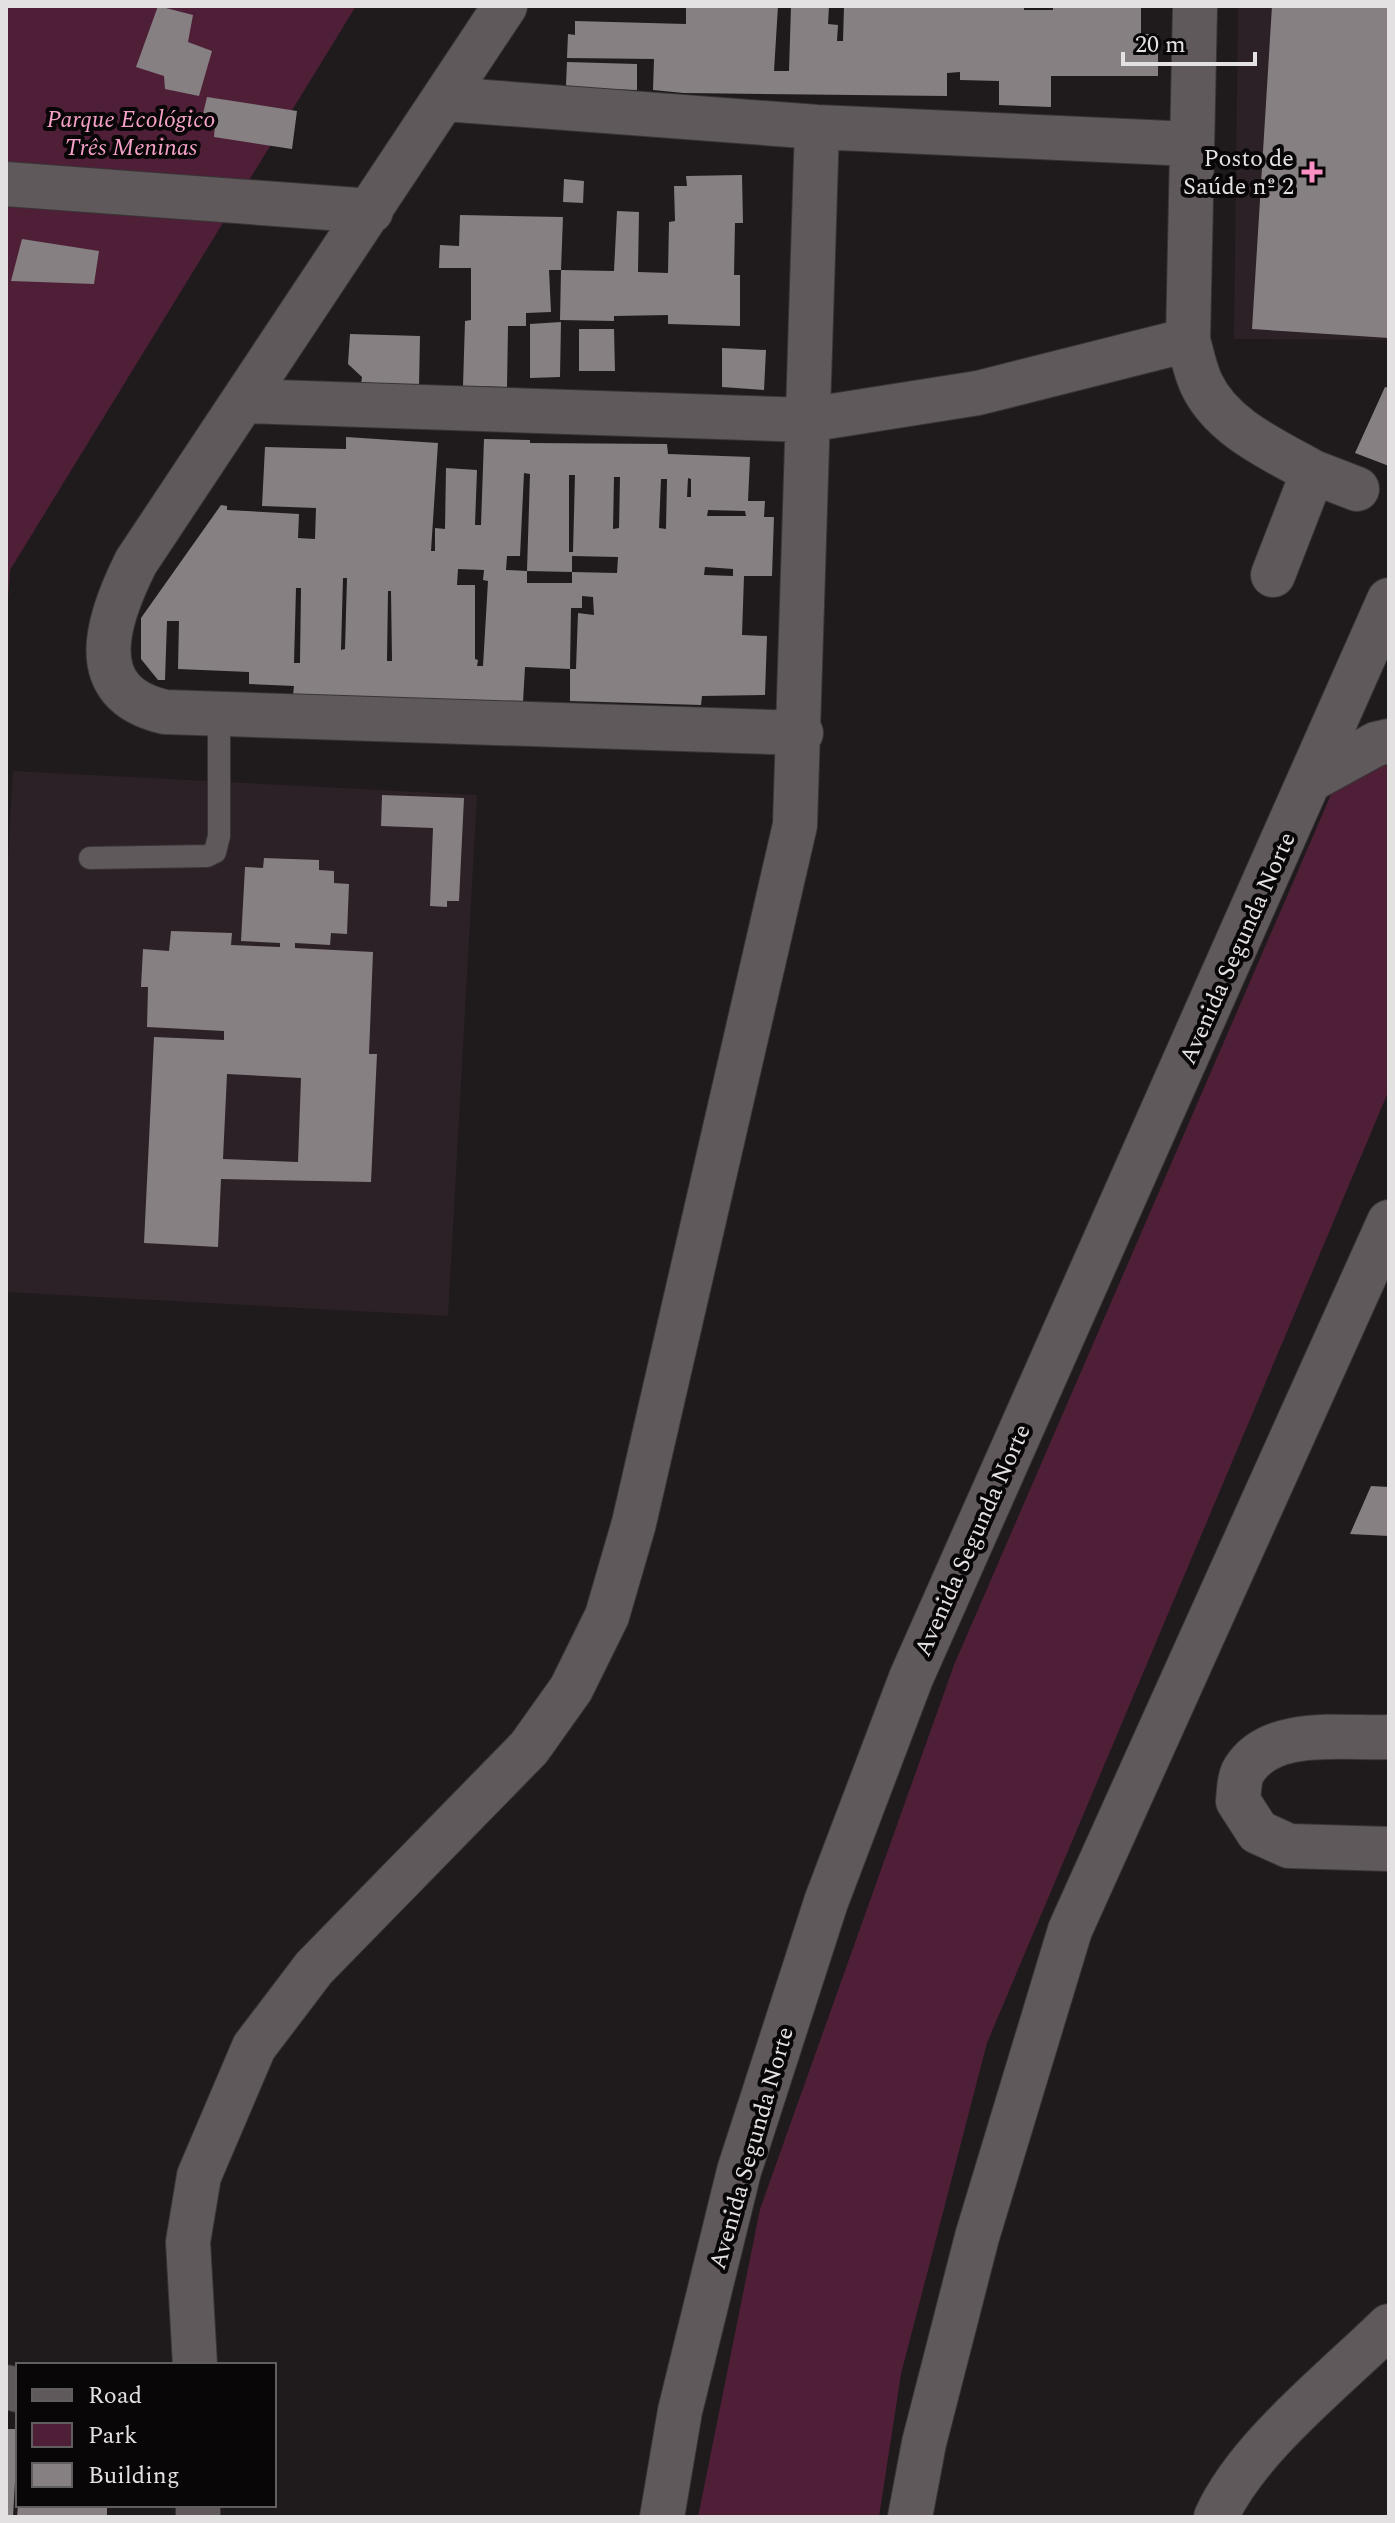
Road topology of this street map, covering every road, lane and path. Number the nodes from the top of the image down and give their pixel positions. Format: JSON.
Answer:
{"nodes":[{"id":1,"x":505,"y":6,"type":"edge"},
{"id":2,"x":1195,"y":6,"type":"edge"},
{"id":3,"x":445,"y":99,"type":"junction"},
{"id":4,"x":817,"y":127,"type":"junction"},
{"id":5,"x":1191,"y":144,"type":"junction"},
{"id":6,"x":6,"y":184,"type":"edge"},
{"id":7,"x":371,"y":211,"type":"junction"},
{"id":8,"x":1188,"y":340,"type":"junction"},
{"id":9,"x":244,"y":401,"type":"junction"},
{"id":10,"x":807,"y":420,"type":"junction"},
{"id":11,"x":1313,"y":472,"type":"junction"},
{"id":12,"x":1357,"y":489,"type":"dead end"},
{"id":13,"x":1273,"y":575,"type":"dead end"},
{"id":14,"x":1389,"y":600,"type":"edge"},
{"id":15,"x":219,"y":716,"type":"junction"},
{"id":16,"x":801,"y":733,"type":"junction"},
{"id":17,"x":1389,"y":741,"type":"edge"},
{"id":18,"x":1312,"y":779,"type":"junction"},
{"id":19,"x":90,"y":858,"type":"dead end"},
{"id":20,"x":1389,"y":1222,"type":"edge"},
{"id":21,"x":1389,"y":1737,"type":"edge"},
{"id":22,"x":1389,"y":1849,"type":"edge"},
{"id":23,"x":1389,"y":2326,"type":"edge"},
{"id":24,"x":195,"y":2363,"type":"edge"},
{"id":25,"x":662,"y":2517,"type":"edge"},
{"id":26,"x":910,"y":2517,"type":"edge"},
{"id":27,"x":1216,"y":2517,"type":"edge"}],
"edges":[{"from":1,"to":3,"type":"street"},
{"from":2,"to":5,"type":"street"},
{"from":3,"to":4,"type":"street"},
{"from":3,"to":7,"type":"street"},
{"from":4,"to":5,"type":"street"},
{"from":4,"to":10,"type":"street"},
{"from":5,"to":8,"type":"street"},
{"from":6,"to":7,"type":"street"},
{"from":7,"to":9,"type":"street"},
{"from":8,"to":10,"type":"street"},
{"from":8,"to":11,"type":"street"},
{"from":9,"to":10,"type":"street"},
{"from":9,"to":15,"type":"street"},
{"from":10,"to":16,"type":"street"},
{"from":11,"to":12,"type":"street"},
{"from":11,"to":13,"type":"street"},
{"from":14,"to":18,"type":"street","name":"Avenida Segunda Norte"},
{"from":15,"to":16,"type":"street"},
{"from":15,"to":19,"type":"lane"},
{"from":16,"to":24,"type":"street"},
{"from":17,"to":18,"type":"street"},
{"from":18,"to":25,"type":"street","name":"Avenida Segunda Norte"},
{"from":20,"to":26,"type":"street"},
{"from":21,"to":22,"type":"street"},
{"from":23,"to":27,"type":"street"}]}
